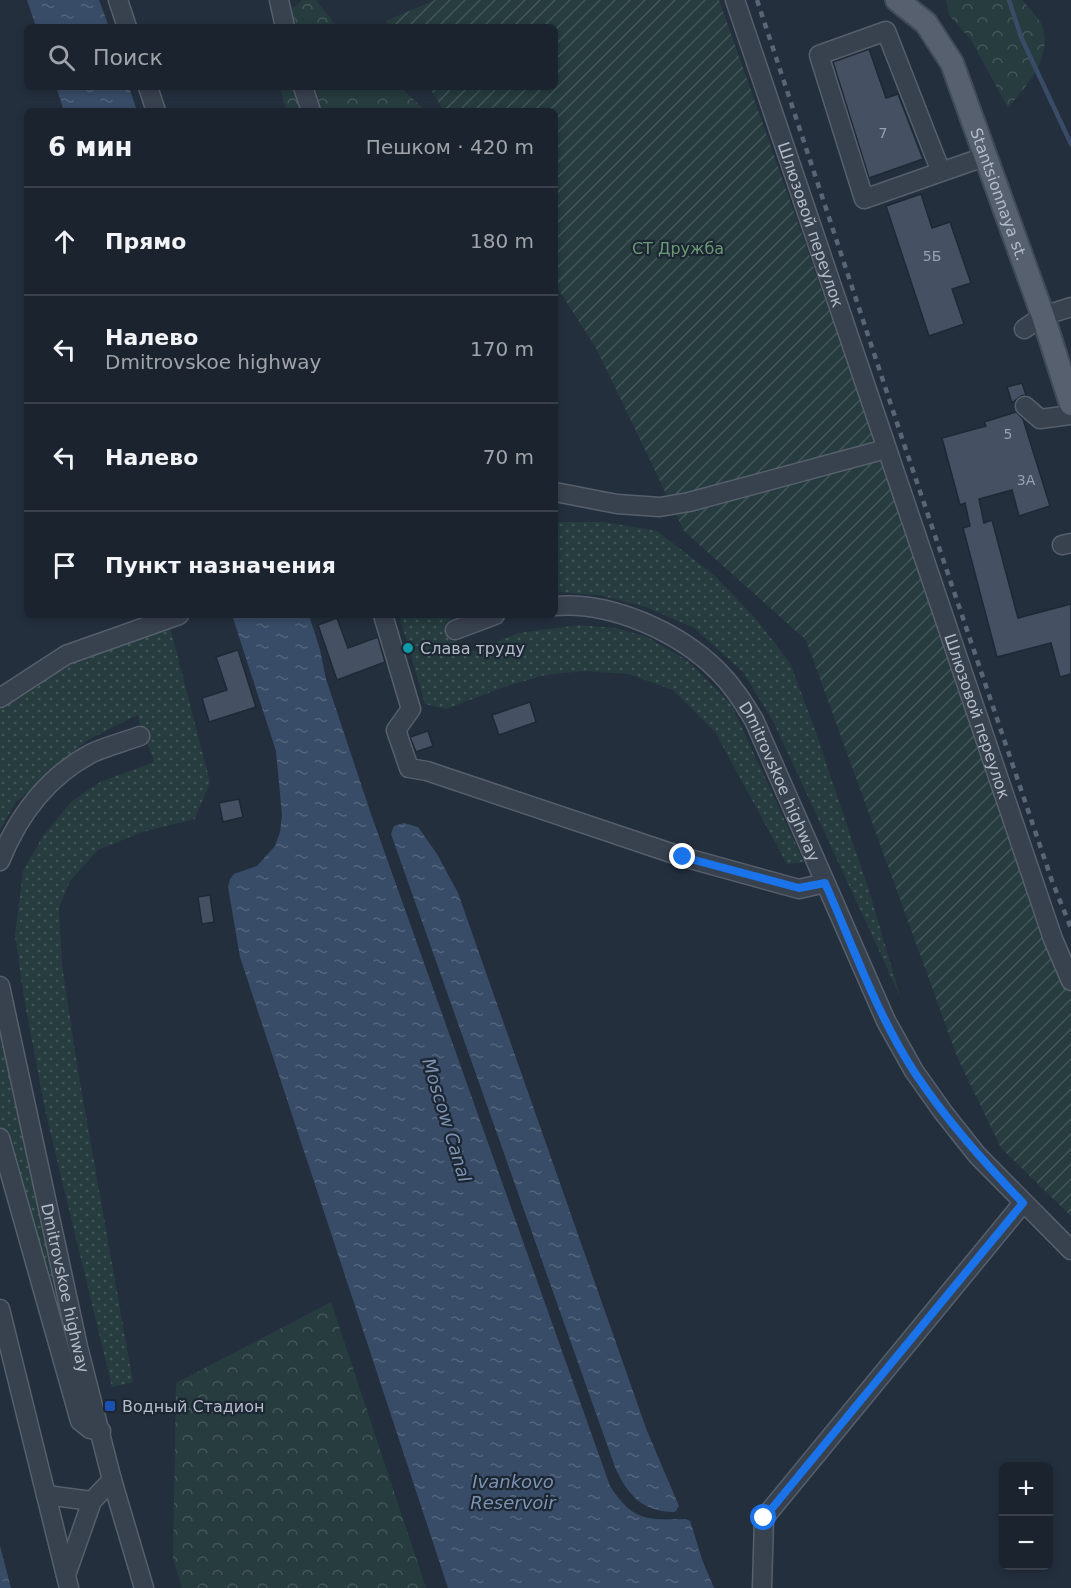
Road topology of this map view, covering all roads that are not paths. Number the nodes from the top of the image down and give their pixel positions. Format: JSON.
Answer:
{"nodes":[{"id":1,"x":118,"y":0,"type":"edge"},
{"id":2,"x":279,"y":0,"type":"edge"},
{"id":3,"x":735,"y":0,"type":"edge"},
{"id":4,"x":897,"y":0,"type":"edge"},
{"id":5,"x":126,"y":24,"type":"edge"},
{"id":6,"x":284,"y":24,"type":"edge"},
{"id":7,"x":149,"y":90,"type":"edge"},
{"id":8,"x":304,"y":90,"type":"edge"},
{"id":9,"x":155,"y":108,"type":"edge"},
{"id":10,"x":310,"y":108,"type":"edge"},
{"id":11,"x":987,"y":156,"type":"junction"},
{"id":12,"x":941,"y":172,"type":"junction"},
{"id":13,"x":1071,"y":307,"type":"edge"},
{"id":14,"x":1043,"y":316,"type":"junction"},
{"id":15,"x":1024,"y":329,"type":"dead end"},
{"id":16,"x":1071,"y":405,"type":"edge"},
{"id":17,"x":1025,"y":406,"type":"dead end"},
{"id":18,"x":1071,"y":415,"type":"edge"},
{"id":19,"x":886,"y":448,"type":"junction"},
{"id":20,"x":558,"y":493,"type":"edge"},
{"id":21,"x":558,"y":606,"type":"edge"},
{"id":22,"x":171,"y":618,"type":"edge"},
{"id":23,"x":384,"y":618,"type":"edge"},
{"id":24,"x":487,"y":618,"type":"edge"},
{"id":25,"x":455,"y":630,"type":"dead end"},
{"id":26,"x":0,"y":698,"type":"edge"},
{"id":27,"x":140,"y":736,"type":"dead end"},
{"id":28,"x":0,"y":861,"type":"edge"},
{"id":29,"x":825,"y":883,"type":"junction"},
{"id":30,"x":1071,"y":981,"type":"edge"},
{"id":31,"x":0,"y":986,"type":"edge"},
{"id":32,"x":0,"y":1138,"type":"edge"},
{"id":33,"x":1023,"y":1203,"type":"junction"},
{"id":34,"x":1071,"y":1250,"type":"edge"},
{"id":35,"x":0,"y":1309,"type":"edge"},
{"id":36,"x":101,"y":1431,"type":"junction"},
{"id":37,"x":112,"y":1480,"type":"junction"},
{"id":38,"x":46,"y":1495,"type":"junction"},
{"id":39,"x":92,"y":1502,"type":"junction"},
{"id":40,"x":68,"y":1581,"type":"edge"},
{"id":41,"x":144,"y":1588,"type":"edge"},
{"id":42,"x":762,"y":1588,"type":"edge"}],
"edges":[{"from":1,"to":5,"type":"street"},
{"from":2,"to":6,"type":"street"},
{"from":3,"to":19,"type":"street","name":"Шлюзовой переулок"},
{"from":4,"to":11,"type":"main road","name":"Stantsionnaya st."},
{"from":7,"to":9,"type":"street"},
{"from":8,"to":10,"type":"street"},
{"from":11,"to":12,"type":"street"},
{"from":11,"to":14,"type":"main road","name":"Stantsionnaya st."},
{"from":12,"to":12,"type":"street"},
{"from":13,"to":14,"type":"street"},
{"from":14,"to":15,"type":"street"},
{"from":14,"to":16,"type":"main road","name":"Stantsionnaya st."},
{"from":17,"to":18,"type":"street"},
{"from":19,"to":20,"type":"street"},
{"from":19,"to":30,"type":"street","name":"Шлюзовой переулок"},
{"from":21,"to":29,"type":"street","name":"Dmitrovskoe highway"},
{"from":22,"to":26,"type":"street"},
{"from":23,"to":29,"type":"street"},
{"from":24,"to":25,"type":"street"},
{"from":27,"to":28,"type":"street"},
{"from":29,"to":33,"type":"street","name":"Dmitrovskoe highway"},
{"from":31,"to":36,"type":"street","name":"Dmitrovskoe highway"},
{"from":32,"to":36,"type":"street"},
{"from":33,"to":34,"type":"street","name":"Dmitrovskoe highway"},
{"from":33,"to":42,"type":"street"},
{"from":35,"to":38,"type":"street"},
{"from":36,"to":37,"type":"street","name":"Dmitrovskoe highway"},
{"from":37,"to":39,"type":"street"},
{"from":37,"to":41,"type":"street","name":"Dmitrovskoe highway"},
{"from":38,"to":39,"type":"street"},
{"from":38,"to":40,"type":"street"},
{"from":39,"to":40,"type":"street"}]}
